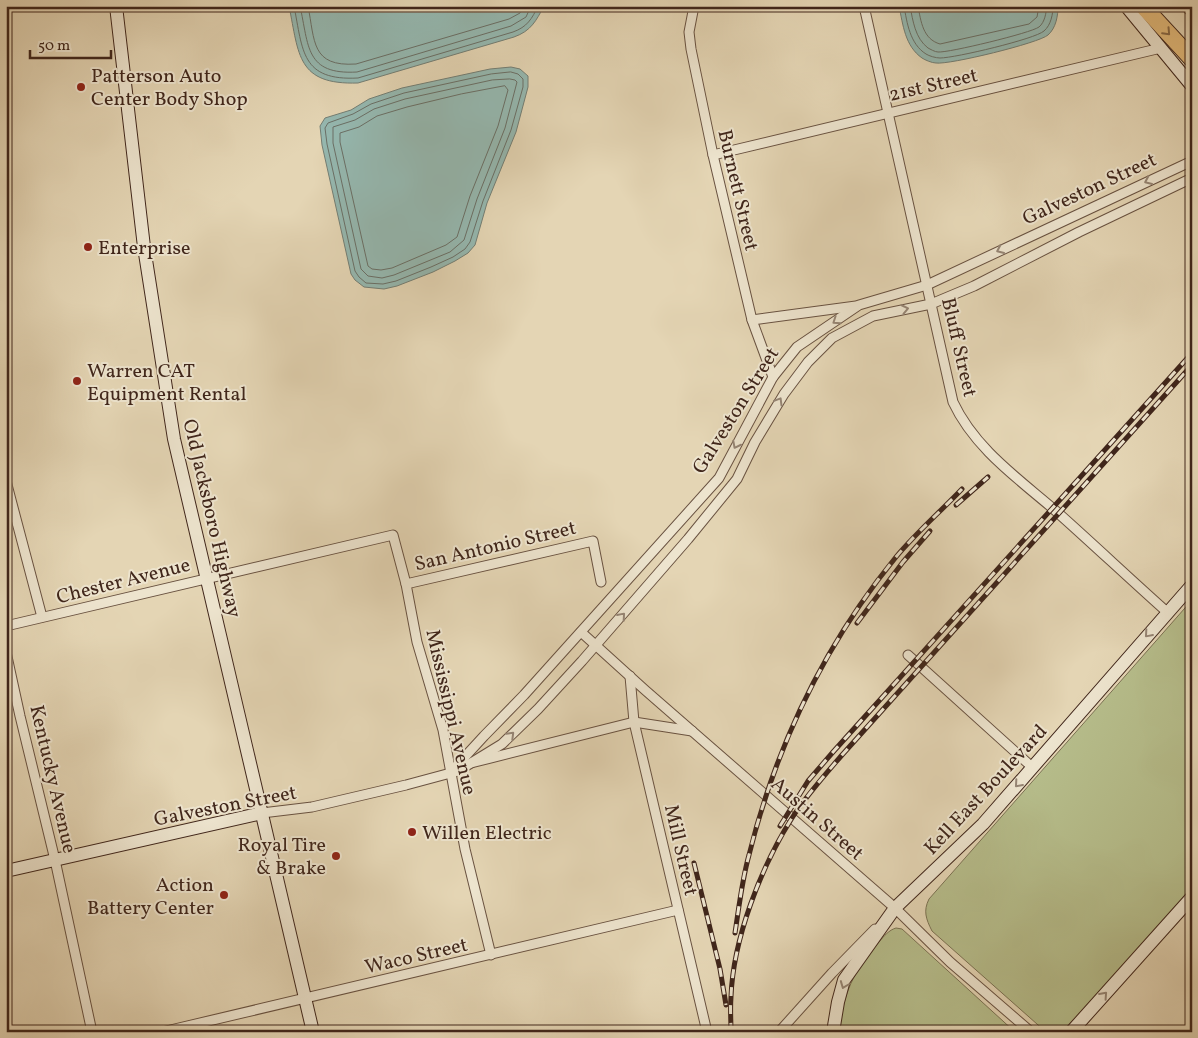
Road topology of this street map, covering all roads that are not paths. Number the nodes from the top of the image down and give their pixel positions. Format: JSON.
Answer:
{"nodes":[{"id":1,"x":116,"y":6,"type":"edge"},
{"id":2,"x":694,"y":6,"type":"edge"},
{"id":3,"x":864,"y":6,"type":"edge"},
{"id":4,"x":1126,"y":6,"type":"edge"},
{"id":5,"x":1143,"y":6,"type":"edge"},
{"id":6,"x":1161,"y":48,"type":"junction"},
{"id":7,"x":1192,"y":59,"type":"edge"},
{"id":8,"x":1192,"y":86,"type":"edge"},
{"id":9,"x":887,"y":112,"type":"junction"},
{"id":10,"x":713,"y":155,"type":"junction"},
{"id":11,"x":1192,"y":161,"type":"edge"},
{"id":12,"x":1192,"y":178,"type":"edge"},
{"id":13,"x":927,"y":285,"type":"junction"},
{"id":14,"x":931,"y":304,"type":"junction"},
{"id":15,"x":859,"y":305,"type":"junction"},
{"id":16,"x":752,"y":320,"type":"junction"},
{"id":17,"x":773,"y":377,"type":"junction"},
{"id":18,"x":6,"y":481,"type":"edge"},
{"id":19,"x":393,"y":535,"type":"joint"},
{"id":20,"x":207,"y":578,"type":"junction"},
{"id":21,"x":601,"y":582,"type":"dead end"},
{"id":22,"x":406,"y":584,"type":"junction"},
{"id":23,"x":1192,"y":585,"type":"edge"},
{"id":24,"x":1167,"y":612,"type":"junction"},
{"id":25,"x":42,"y":617,"type":"junction"},
{"id":26,"x":6,"y":626,"type":"edge"},
{"id":27,"x":581,"y":632,"type":"junction"},
{"id":28,"x":596,"y":645,"type":"junction"},
{"id":29,"x":6,"y":652,"type":"edge"},
{"id":30,"x":908,"y":655,"type":"dead end"},
{"id":31,"x":630,"y":676,"type":"junction"},
{"id":32,"x":634,"y":722,"type":"junction"},
{"id":33,"x":692,"y":731,"type":"junction"},
{"id":34,"x":472,"y":763,"type":"junction"},
{"id":35,"x":1032,"y":767,"type":"junction"},
{"id":36,"x":450,"y":773,"type":"junction"},
{"id":37,"x":262,"y":813,"type":"junction"},
{"id":38,"x":55,"y":860,"type":"junction"},
{"id":39,"x":6,"y":871,"type":"edge"},
{"id":40,"x":1190,"y":903,"type":"edge"},
{"id":41,"x":895,"y":908,"type":"junction"},
{"id":42,"x":678,"y":910,"type":"junction"},
{"id":43,"x":491,"y":956,"type":"junction"},
{"id":44,"x":306,"y":998,"type":"junction"},
{"id":45,"x":92,"y":1032,"type":"edge"},
{"id":46,"x":162,"y":1032,"type":"edge"},
{"id":47,"x":313,"y":1032,"type":"edge"},
{"id":48,"x":706,"y":1032,"type":"edge"},
{"id":49,"x":779,"y":1032,"type":"edge"},
{"id":50,"x":833,"y":1032,"type":"edge"},
{"id":51,"x":1032,"y":1032,"type":"edge"},
{"id":52,"x":1071,"y":1032,"type":"edge"}],
"edges":[{"from":1,"to":20,"type":"main road","name":"Old Jacksboro Highway"},
{"from":2,"to":10,"type":"street","name":"Burnett Street"},
{"from":3,"to":9,"type":"street","name":"Bluff Street"},
{"from":4,"to":6,"type":"main road"},
{"from":5,"to":7,"type":"highway","one_way":true},
{"from":6,"to":8,"type":"main road"},
{"from":6,"to":9,"type":"street","name":"21st Street"},
{"from":9,"to":10,"type":"street","name":"21st Street"},
{"from":9,"to":13,"type":"street","name":"Bluff Street"},
{"from":10,"to":16,"type":"street","name":"Burnett Street"},
{"from":11,"to":13,"type":"street","name":"Galveston Street","one_way":true},
{"from":12,"to":14,"type":"street","name":"Galveston Street"},
{"from":13,"to":14,"type":"street","name":"Bluff Street"},
{"from":13,"to":15,"type":"street","name":"Galveston Street"},
{"from":14,"to":24,"type":"street","name":"Bluff Street"},
{"from":28,"to":14,"type":"street","name":"Galveston Street","one_way":true},
{"from":15,"to":16,"type":"street"},
{"from":15,"to":17,"type":"street","name":"Galveston Street","one_way":true},
{"from":16,"to":17,"type":"street","name":"Burnett Street"},
{"from":17,"to":27,"type":"street","name":"Galveston Street","one_way":true},
{"from":18,"to":25,"type":"street"},
{"from":19,"to":20,"type":"street","name":"Chester Avenue"},
{"from":19,"to":22,"type":"street","name":"Mississippi Avenue"},
{"from":20,"to":25,"type":"street","name":"Chester Avenue"},
{"from":20,"to":37,"type":"main road","name":"Old Jacksboro Highway"},
{"from":21,"to":22,"type":"street","name":"San Antonio Street"},
{"from":22,"to":36,"type":"street","name":"Mississippi Avenue"},
{"from":23,"to":24,"type":"main road","name":"Kell East Boulevard"},
{"from":24,"to":35,"type":"main road","name":"Kell East Boulevard","one_way":true},
{"from":25,"to":26,"type":"street","name":"Chester Avenue"},
{"from":27,"to":28,"type":"street","name":"Austin Street"},
{"from":27,"to":36,"type":"street","name":"Galveston Street"},
{"from":28,"to":31,"type":"street","name":"Austin Street"},
{"from":34,"to":28,"type":"street","name":"Galveston Street","one_way":true},
{"from":29,"to":38,"type":"street","name":"Kentucky Avenue"},
{"from":30,"to":35,"type":"street"},
{"from":31,"to":32,"type":"street","name":"Mill Street"},
{"from":31,"to":33,"type":"street","name":"Austin Street"},
{"from":32,"to":33,"type":"street","name":"Galveston Street"},
{"from":32,"to":34,"type":"street","name":"Galveston Street"},
{"from":32,"to":42,"type":"street","name":"Mill Street"},
{"from":33,"to":41,"type":"street","name":"Austin Street"},
{"from":34,"to":36,"type":"street","name":"Galveston Street"},
{"from":35,"to":41,"type":"main road","name":"Kell East Boulevard","one_way":true},
{"from":36,"to":37,"type":"street","name":"Galveston Street"},
{"from":36,"to":43,"type":"street","name":"Mississippi Avenue"},
{"from":37,"to":38,"type":"main road","name":"Galveston Street"},
{"from":37,"to":44,"type":"main road","name":"Old Jacksboro Highway"},
{"from":38,"to":39,"type":"main road","name":"Galveston Street"},
{"from":38,"to":45,"type":"street","name":"Kentucky Avenue"},
{"from":52,"to":40,"type":"main road","one_way":true},
{"from":41,"to":49,"type":"street"},
{"from":41,"to":50,"type":"main road","name":"Kell East Boulevard","one_way":true},
{"from":41,"to":51,"type":"street","name":"Austin Street"},
{"from":42,"to":43,"type":"street","name":"Waco Street"},
{"from":42,"to":48,"type":"street","name":"Mill Street"},
{"from":43,"to":44,"type":"street","name":"Waco Street"},
{"from":44,"to":46,"type":"street","name":"Waco Street"},
{"from":44,"to":47,"type":"main road","name":"Old Jacksboro Highway"}]}
